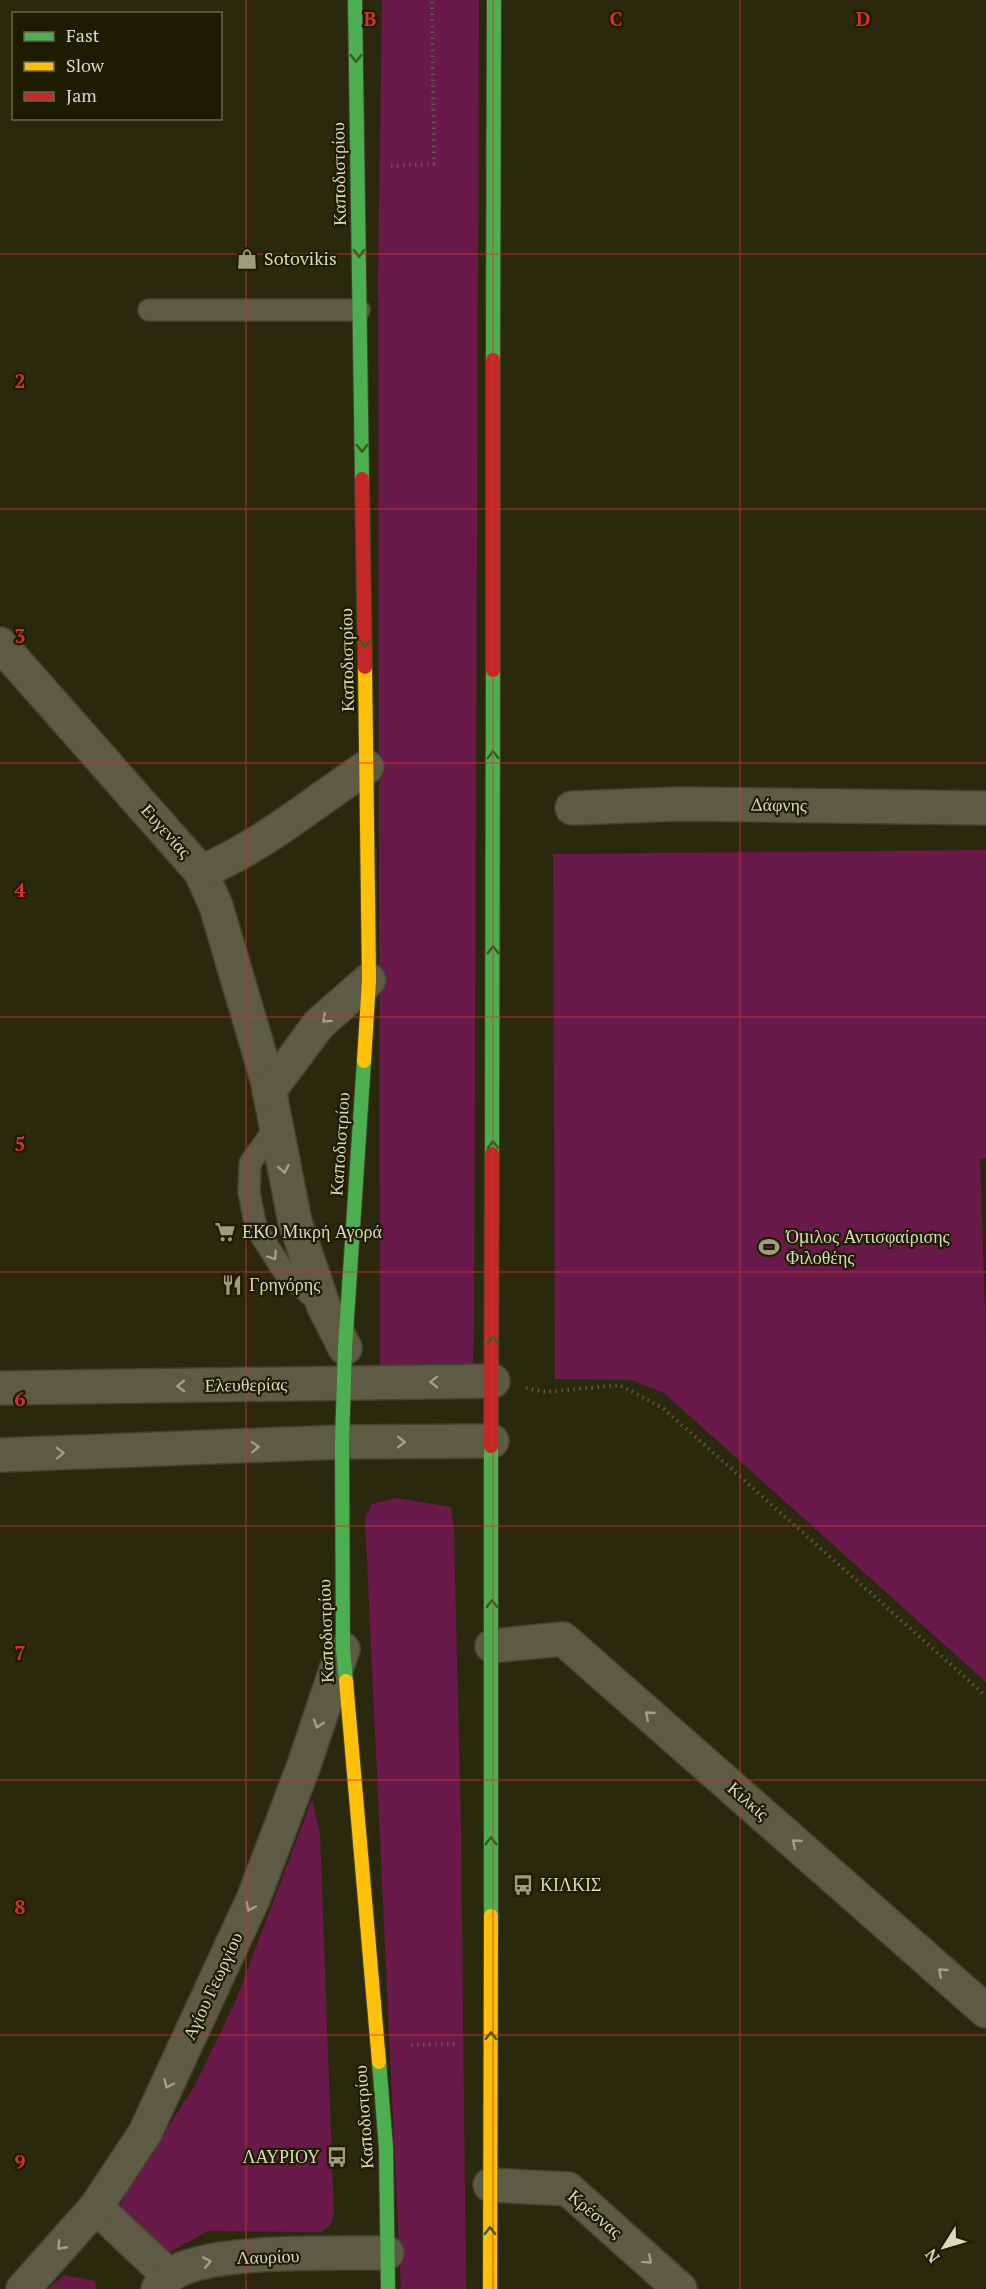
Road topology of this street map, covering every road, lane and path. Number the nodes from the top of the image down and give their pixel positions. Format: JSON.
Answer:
{"nodes":[{"id":1,"x":355,"y":0,"type":"edge"},
{"id":2,"x":432,"y":0,"type":"edge"},
{"id":3,"x":494,"y":0,"type":"edge"},
{"id":4,"x":357,"y":167,"type":"junction"},
{"id":5,"x":149,"y":310,"type":"dead end"},
{"id":6,"x":359,"y":310,"type":"junction"},
{"id":7,"x":0,"y":644,"type":"edge"},
{"id":8,"x":367,"y":767,"type":"junction"},
{"id":9,"x":572,"y":808,"type":"dead end"},
{"id":10,"x":986,"y":808,"type":"edge"},
{"id":11,"x":201,"y":872,"type":"junction"},
{"id":12,"x":369,"y":980,"type":"junction"},
{"id":13,"x":269,"y":1091,"type":"junction"},
{"id":14,"x":345,"y":1348,"type":"junction"},
{"id":15,"x":493,"y":1382,"type":"junction"},
{"id":16,"x":344,"y":1385,"type":"junction"},
{"id":17,"x":0,"y":1388,"type":"edge"},
{"id":18,"x":492,"y":1441,"type":"junction"},
{"id":19,"x":342,"y":1442,"type":"junction"},
{"id":20,"x":1,"y":1451,"type":"edge"},
{"id":21,"x":492,"y":1646,"type":"junction"},
{"id":22,"x":343,"y":1649,"type":"junction"},
{"id":23,"x":986,"y":1696,"type":"edge"},
{"id":24,"x":986,"y":2011,"type":"edge"},
{"id":25,"x":491,"y":2042,"type":"junction"},
{"id":26,"x":377,"y":2046,"type":"junction"},
{"id":27,"x":490,"y":2185,"type":"junction"},
{"id":28,"x":96,"y":2207,"type":"junction"},
{"id":29,"x":387,"y":2253,"type":"junction"},
{"id":30,"x":163,"y":2282,"type":"edge"},
{"id":31,"x":23,"y":2289,"type":"edge"},
{"id":32,"x":388,"y":2289,"type":"edge"},
{"id":33,"x":490,"y":2289,"type":"edge"},
{"id":34,"x":680,"y":2289,"type":"edge"}],
"edges":[{"from":1,"to":4,"type":"main road","name":"Καποδιστρίου","one_way":true},
{"from":2,"to":4,"type":"path"},
{"from":15,"to":3,"type":"main road","one_way":true},
{"from":4,"to":6,"type":"main road","name":"Καποδιστρίου","one_way":true},
{"from":5,"to":6,"type":"lane"},
{"from":6,"to":8,"type":"main road","name":"Καποδιστρίου","one_way":true},
{"from":7,"to":11,"type":"street","name":"Ευγενίας"},
{"from":8,"to":11,"type":"street","name":"Ευγενίας"},
{"from":8,"to":12,"type":"main road","name":"Καποδιστρίου"},
{"from":9,"to":10,"type":"street","name":"Δάφνης"},
{"from":11,"to":13,"type":"street"},
{"from":12,"to":13,"type":"street","one_way":true},
{"from":12,"to":14,"type":"main road","name":"Καποδιστρίου"},
{"from":13,"to":14,"type":"street","one_way":true},
{"from":14,"to":16,"type":"main road","name":"Καποδιστρίου"},
{"from":15,"to":16,"type":"street","name":"Ελευθερίας","one_way":true},
{"from":15,"to":18,"type":"main road"},
{"from":15,"to":23,"type":"path"},
{"from":16,"to":17,"type":"street","name":"Ελευθερίας","one_way":true},
{"from":16,"to":19,"type":"main road","name":"Καποδιστρίου"},
{"from":19,"to":18,"type":"street","one_way":true},
{"from":21,"to":18,"type":"main road","one_way":true},
{"from":20,"to":19,"type":"street","one_way":true},
{"from":19,"to":22,"type":"main road","name":"Καποδιστρίου"},
{"from":24,"to":21,"type":"street","name":"Κιλκίς","one_way":true},
{"from":25,"to":21,"type":"main road","one_way":true},
{"from":22,"to":26,"type":"main road","name":"Καποδιστρίου"},
{"from":22,"to":28,"type":"street","name":"Αγίου Γεωργίου","one_way":true},
{"from":25,"to":26,"type":"path"},
{"from":25,"to":27,"type":"main road"},
{"from":26,"to":29,"type":"main road","name":"Καποδιστρίου"},
{"from":33,"to":27,"type":"main road","one_way":true},
{"from":27,"to":34,"type":"street","name":"Κρέσνας","one_way":true},
{"from":28,"to":30,"type":"street"},
{"from":28,"to":31,"type":"street","name":"Αγίου Γεωργίου","one_way":true},
{"from":30,"to":29,"type":"street","name":"Λαυρίου","one_way":true},
{"from":29,"to":32,"type":"main road","name":"Καποδιστρίου"}]}
